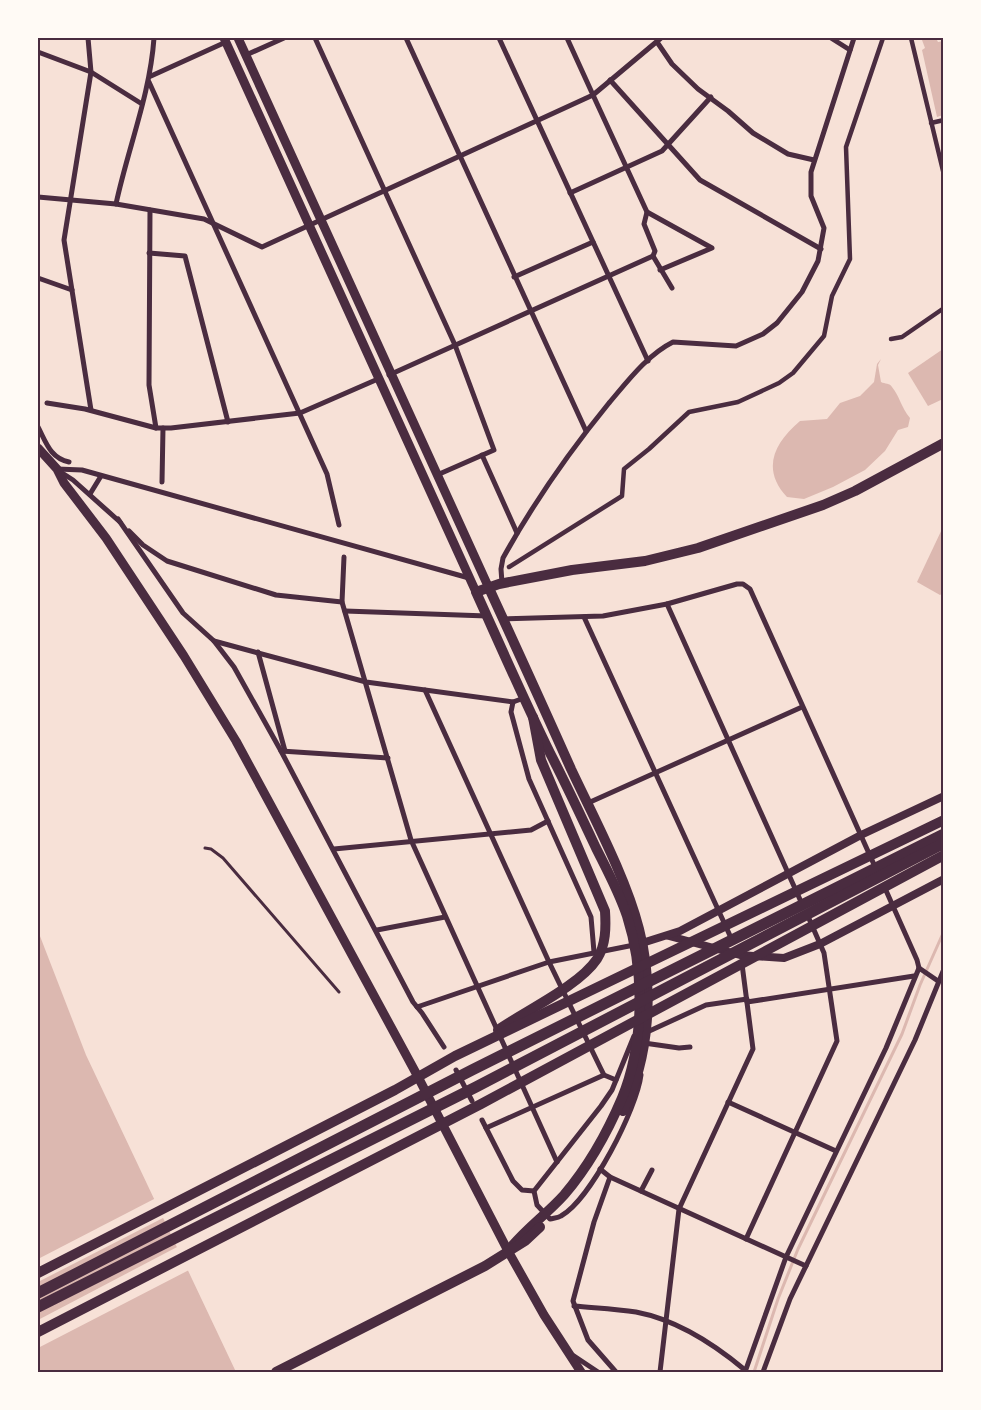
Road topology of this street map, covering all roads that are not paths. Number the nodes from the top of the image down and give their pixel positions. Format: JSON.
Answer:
{"nodes":[{"id":1,"x":88,"y":38,"type":"edge"},
{"id":2,"x":154,"y":38,"type":"edge"},
{"id":3,"x":238,"y":38,"type":"edge"},
{"id":4,"x":284,"y":38,"type":"edge"},
{"id":5,"x":315,"y":38,"type":"edge"},
{"id":6,"x":406,"y":38,"type":"edge"},
{"id":7,"x":499,"y":38,"type":"edge"},
{"id":8,"x":567,"y":38,"type":"edge"},
{"id":9,"x":832,"y":38,"type":"edge"},
{"id":10,"x":854,"y":38,"type":"edge"},
{"id":11,"x":883,"y":38,"type":"edge"},
{"id":12,"x":911,"y":38,"type":"edge"},
{"id":13,"x":658,"y":39,"type":"edge"},
{"id":14,"x":225,"y":40,"type":"edge"},
{"id":15,"x":850,"y":50,"type":"junction"},
{"id":16,"x":38,"y":52,"type":"edge"},
{"id":17,"x":246,"y":55,"type":"junction"},
{"id":18,"x":91,"y":72,"type":"junction"},
{"id":19,"x":150,"y":79,"type":"junction"},
{"id":20,"x":610,"y":80,"type":"junction"},
{"id":21,"x":592,"y":95,"type":"junction"},
{"id":22,"x":711,"y":97,"type":"junction"},
{"id":23,"x":142,"y":104,"type":"junction"},
{"id":24,"x":944,"y":120,"type":"edge"},
{"id":25,"x":537,"y":122,"type":"junction"},
{"id":26,"x":931,"y":123,"type":"junction"},
{"id":27,"x":670,"y":145,"type":"junction"},
{"id":28,"x":460,"y":156,"type":"junction"},
{"id":29,"x":814,"y":160,"type":"junction"},
{"id":30,"x":627,"y":167,"type":"junction"},
{"id":31,"x":944,"y":176,"type":"edge"},
{"id":32,"x":385,"y":190,"type":"junction"},
{"id":33,"x":570,"y":193,"type":"junction"},
{"id":34,"x":38,"y":197,"type":"edge"},
{"id":35,"x":70,"y":200,"type":"junction"},
{"id":36,"x":116,"y":204,"type":"junction"},
{"id":37,"x":150,"y":210,"type":"junction"},
{"id":38,"x":647,"y":212,"type":"junction"},
{"id":39,"x":320,"y":220,"type":"junction"},
{"id":40,"x":214,"y":225,"type":"junction"},
{"id":41,"x":308,"y":225,"type":"junction"},
{"id":42,"x":593,"y":242,"type":"junction"},
{"id":43,"x":821,"y":249,"type":"junction"},
{"id":44,"x":149,"y":253,"type":"junction"},
{"id":45,"x":653,"y":256,"type":"junction"},
{"id":46,"x":660,"y":270,"type":"junction"},
{"id":47,"x":514,"y":276,"type":"junction"},
{"id":48,"x":608,"y":276,"type":"junction"},
{"id":49,"x":38,"y":278,"type":"edge"},
{"id":50,"x":672,"y":288,"type":"dead end"},
{"id":51,"x":72,"y":290,"type":"junction"},
{"id":52,"x":944,"y":308,"type":"edge"},
{"id":53,"x":529,"y":311,"type":"junction"},
{"id":54,"x":891,"y":340,"type":"dead end"},
{"id":55,"x":455,"y":345,"type":"junction"},
{"id":56,"x":648,"y":361,"type":"junction"},
{"id":57,"x":389,"y":374,"type":"junction"},
{"id":58,"x":378,"y":379,"type":"junction"},
{"id":59,"x":47,"y":403,"type":"dead end"},
{"id":60,"x":91,"y":410,"type":"junction"},
{"id":61,"x":300,"y":414,"type":"junction"},
{"id":62,"x":228,"y":422,"type":"junction"},
{"id":63,"x":38,"y":427,"type":"edge"},
{"id":64,"x":156,"y":428,"type":"junction"},
{"id":65,"x":163,"y":428,"type":"junction"},
{"id":66,"x":586,"y":431,"type":"junction"},
{"id":67,"x":944,"y":443,"type":"edge"},
{"id":68,"x":38,"y":448,"type":"edge"},
{"id":69,"x":482,"y":455,"type":"junction"},
{"id":70,"x":69,"y":462,"type":"dead end"},
{"id":71,"x":57,"y":469,"type":"junction"},
{"id":72,"x":436,"y":475,"type":"junction"},
{"id":73,"x":101,"y":476,"type":"junction"},
{"id":74,"x":162,"y":482,"type":"dead end"},
{"id":75,"x":90,"y":494,"type":"junction"},
{"id":76,"x":118,"y":519,"type":"junction"},
{"id":77,"x":339,"y":525,"type":"dead end"},
{"id":78,"x":517,"y":532,"type":"junction"},
{"id":79,"x":344,"y":557,"type":"dead end"},
{"id":80,"x":509,"y":567,"type":"dead end"},
{"id":81,"x":469,"y":578,"type":"junction"},
{"id":82,"x":502,"y":583,"type":"junction"},
{"id":83,"x":488,"y":586,"type":"junction"},
{"id":84,"x":476,"y":592,"type":"junction"},
{"id":85,"x":342,"y":602,"type":"junction"},
{"id":86,"x":667,"y":604,"type":"junction"},
{"id":87,"x":345,"y":611,"type":"junction"},
{"id":88,"x":487,"y":616,"type":"junction"},
{"id":89,"x":584,"y":617,"type":"junction"},
{"id":90,"x":503,"y":619,"type":"junction"},
{"id":91,"x":214,"y":641,"type":"junction"},
{"id":92,"x":258,"y":652,"type":"junction"},
{"id":93,"x":366,"y":682,"type":"junction"},
{"id":94,"x":425,"y":690,"type":"junction"},
{"id":95,"x":524,"y":698,"type":"junction"},
{"id":96,"x":513,"y":702,"type":"junction"},
{"id":97,"x":802,"y":707,"type":"junction"},
{"id":98,"x":533,"y":718,"type":"junction"},
{"id":99,"x":729,"y":740,"type":"junction"},
{"id":100,"x":283,"y":751,"type":"junction"},
{"id":101,"x":388,"y":758,"type":"junction"},
{"id":102,"x":655,"y":774,"type":"junction"},
{"id":103,"x":944,"y":796,"type":"edge"},
{"id":104,"x":587,"y":804,"type":"junction"},
{"id":105,"x":944,"y":820,"type":"edge"},
{"id":106,"x":548,"y":821,"type":"junction"},
{"id":107,"x":490,"y":834,"type":"junction"},
{"id":108,"x":944,"y":834,"type":"edge"},
{"id":109,"x":861,"y":835,"type":"junction"},
{"id":110,"x":411,"y":840,"type":"junction"},
{"id":111,"x":944,"y":843,"type":"edge"},
{"id":112,"x":205,"y":848,"type":"dead end"},
{"id":113,"x":334,"y":850,"type":"junction"},
{"id":114,"x":944,"y":855,"type":"edge"},
{"id":115,"x":789,"y":874,"type":"junction"},
{"id":116,"x":944,"y":878,"type":"edge"},
{"id":117,"x":893,"y":906,"type":"junction"},
{"id":118,"x":718,"y":912,"type":"junction"},
{"id":119,"x":445,"y":917,"type":"junction"},
{"id":120,"x":377,"y":930,"type":"junction"},
{"id":121,"x":669,"y":936,"type":"junction"},
{"id":122,"x":638,"y":944,"type":"junction"},
{"id":123,"x":820,"y":944,"type":"junction"},
{"id":124,"x":594,"y":952,"type":"junction"},
{"id":125,"x":740,"y":955,"type":"junction"},
{"id":126,"x":549,"y":962,"type":"junction"},
{"id":127,"x":919,"y":968,"type":"junction"},
{"id":128,"x":944,"y":969,"type":"edge"},
{"id":129,"x":914,"y":976,"type":"junction"},
{"id":130,"x":938,"y":981,"type":"junction"},
{"id":131,"x":478,"y":986,"type":"junction"},
{"id":132,"x":830,"y":990,"type":"junction"},
{"id":133,"x":339,"y":992,"type":"dead end"},
{"id":134,"x":747,"y":1000,"type":"junction"},
{"id":135,"x":417,"y":1007,"type":"junction"},
{"id":136,"x":642,"y":1038,"type":"junction"},
{"id":137,"x":476,"y":1046,"type":"junction"},
{"id":138,"x":444,"y":1047,"type":"dead end"},
{"id":139,"x":690,"y":1047,"type":"dead end"},
{"id":140,"x":456,"y":1070,"type":"dead end"},
{"id":141,"x":417,"y":1075,"type":"junction"},
{"id":142,"x":604,"y":1076,"type":"junction"},
{"id":143,"x":616,"y":1080,"type":"junction"},
{"id":144,"x":728,"y":1102,"type":"junction"},
{"id":145,"x":477,"y":1103,"type":"junction"},
{"id":146,"x":532,"y":1108,"type":"junction"},
{"id":147,"x":482,"y":1120,"type":"dead end"},
{"id":148,"x":443,"y":1124,"type":"junction"},
{"id":149,"x":486,"y":1128,"type":"junction"},
{"id":150,"x":610,"y":1128,"type":"junction"},
{"id":151,"x":795,"y":1133,"type":"junction"},
{"id":152,"x":836,"y":1151,"type":"junction"},
{"id":153,"x":557,"y":1162,"type":"junction"},
{"id":154,"x":600,"y":1169,"type":"junction"},
{"id":155,"x":652,"y":1170,"type":"dead end"},
{"id":156,"x":610,"y":1177,"type":"junction"},
{"id":157,"x":534,"y":1191,"type":"junction"},
{"id":158,"x":641,"y":1192,"type":"junction"},
{"id":159,"x":679,"y":1209,"type":"junction"},
{"id":160,"x":746,"y":1239,"type":"junction"},
{"id":161,"x":508,"y":1251,"type":"junction"},
{"id":162,"x":786,"y":1256,"type":"junction"},
{"id":163,"x":806,"y":1266,"type":"junction"},
{"id":164,"x":38,"y":1273,"type":"edge"},
{"id":165,"x":38,"y":1293,"type":"edge"},
{"id":166,"x":574,"y":1306,"type":"junction"},
{"id":167,"x":38,"y":1307,"type":"edge"},
{"id":168,"x":666,"y":1321,"type":"junction"},
{"id":169,"x":38,"y":1332,"type":"edge"},
{"id":170,"x":566,"y":1351,"type":"junction"},
{"id":171,"x":745,"y":1371,"type":"edge"},
{"id":172,"x":276,"y":1372,"type":"edge"},
{"id":173,"x":581,"y":1372,"type":"edge"},
{"id":174,"x":598,"y":1372,"type":"edge"},
{"id":175,"x":616,"y":1372,"type":"edge"},
{"id":176,"x":660,"y":1372,"type":"edge"},
{"id":177,"x":763,"y":1372,"type":"edge"}],
"edges":[{"from":1,"to":18,"type":"street"},
{"from":2,"to":19,"type":"street"},
{"from":3,"to":17,"type":"main road"},
{"from":4,"to":17,"type":"street"},
{"from":5,"to":32,"type":"street"},
{"from":6,"to":28,"type":"street"},
{"from":7,"to":25,"type":"street"},
{"from":8,"to":21,"type":"street"},
{"from":9,"to":15,"type":"street"},
{"from":10,"to":15,"type":"street"},
{"from":11,"to":80,"type":"street"},
{"from":12,"to":26,"type":"street"},
{"from":13,"to":20,"type":"street"},
{"from":13,"to":22,"type":"street"},
{"from":14,"to":19,"type":"street"},
{"from":14,"to":41,"type":"main road"},
{"from":15,"to":29,"type":"street"},
{"from":16,"to":18,"type":"street"},
{"from":17,"to":39,"type":"main road"},
{"from":18,"to":23,"type":"street"},
{"from":18,"to":35,"type":"street"},
{"from":19,"to":23,"type":"street"},
{"from":19,"to":40,"type":"street"},
{"from":20,"to":21,"type":"street"},
{"from":20,"to":27,"type":"street"},
{"from":21,"to":25,"type":"street"},
{"from":21,"to":30,"type":"street"},
{"from":22,"to":27,"type":"street"},
{"from":22,"to":29,"type":"street"},
{"from":23,"to":36,"type":"street"},
{"from":24,"to":26,"type":"street"},
{"from":25,"to":28,"type":"street"},
{"from":25,"to":33,"type":"street"},
{"from":26,"to":31,"type":"street"},
{"from":27,"to":30,"type":"street"},
{"from":27,"to":43,"type":"street"},
{"from":28,"to":32,"type":"street"},
{"from":28,"to":47,"type":"street"},
{"from":29,"to":43,"type":"street"},
{"from":30,"to":33,"type":"street"},
{"from":30,"to":38,"type":"street"},
{"from":32,"to":39,"type":"street"},
{"from":32,"to":55,"type":"street"},
{"from":33,"to":42,"type":"street"},
{"from":34,"to":35,"type":"street"},
{"from":35,"to":36,"type":"street"},
{"from":35,"to":51,"type":"street"},
{"from":36,"to":37,"type":"street"},
{"from":37,"to":40,"type":"street"},
{"from":37,"to":44,"type":"street"},
{"from":38,"to":45,"type":"street"},
{"from":38,"to":46,"type":"street"},
{"from":39,"to":41,"type":"street"},
{"from":39,"to":57,"type":"main road"},
{"from":40,"to":41,"type":"street"},
{"from":40,"to":61,"type":"street"},
{"from":41,"to":58,"type":"main road"},
{"from":42,"to":47,"type":"street"},
{"from":42,"to":48,"type":"street"},
{"from":43,"to":56,"type":"street"},
{"from":44,"to":62,"type":"street"},
{"from":44,"to":64,"type":"street"},
{"from":45,"to":46,"type":"street"},
{"from":45,"to":48,"type":"street"},
{"from":46,"to":50,"type":"street"},
{"from":47,"to":53,"type":"street"},
{"from":48,"to":53,"type":"street"},
{"from":48,"to":56,"type":"street"},
{"from":49,"to":51,"type":"street"},
{"from":51,"to":60,"type":"street"},
{"from":52,"to":54,"type":"street"},
{"from":53,"to":55,"type":"street"},
{"from":53,"to":66,"type":"street"},
{"from":55,"to":57,"type":"street"},
{"from":55,"to":69,"type":"street"},
{"from":56,"to":66,"type":"street"},
{"from":57,"to":72,"type":"main road"},
{"from":58,"to":61,"type":"street"},
{"from":58,"to":81,"type":"main road"},
{"from":59,"to":60,"type":"street"},
{"from":60,"to":64,"type":"street"},
{"from":61,"to":62,"type":"street"},
{"from":61,"to":77,"type":"street"},
{"from":62,"to":65,"type":"street"},
{"from":63,"to":70,"type":"street"},
{"from":64,"to":65,"type":"street"},
{"from":65,"to":74,"type":"street"},
{"from":66,"to":78,"type":"street"},
{"from":67,"to":82,"type":"main road"},
{"from":68,"to":71,"type":"main road"},
{"from":69,"to":72,"type":"street"},
{"from":69,"to":78,"type":"street"},
{"from":71,"to":73,"type":"street"},
{"from":71,"to":75,"type":"street"},
{"from":71,"to":141,"type":"main road"},
{"from":72,"to":83,"type":"main road"},
{"from":73,"to":75,"type":"street"},
{"from":73,"to":81,"type":"street"},
{"from":75,"to":76,"type":"street"},
{"from":76,"to":85,"type":"street"},
{"from":76,"to":91,"type":"street"},
{"from":78,"to":82,"type":"street"},
{"from":79,"to":85,"type":"street"},
{"from":81,"to":84,"type":"main road"},
{"from":82,"to":83,"type":"main road"},
{"from":83,"to":84,"type":"main road"},
{"from":83,"to":90,"type":"main road"},
{"from":84,"to":88,"type":"main road"},
{"from":85,"to":87,"type":"street"},
{"from":86,"to":89,"type":"street"},
{"from":86,"to":97,"type":"street"},
{"from":86,"to":99,"type":"street"},
{"from":87,"to":88,"type":"street"},
{"from":87,"to":93,"type":"street"},
{"from":88,"to":95,"type":"main road"},
{"from":89,"to":90,"type":"street"},
{"from":89,"to":102,"type":"street"},
{"from":90,"to":104,"type":"main road"},
{"from":91,"to":92,"type":"street"},
{"from":91,"to":100,"type":"street"},
{"from":92,"to":93,"type":"street"},
{"from":92,"to":100,"type":"street"},
{"from":93,"to":94,"type":"street"},
{"from":93,"to":101,"type":"street"},
{"from":94,"to":96,"type":"street"},
{"from":94,"to":107,"type":"street"},
{"from":95,"to":96,"type":"street"},
{"from":95,"to":98,"type":"main road"},
{"from":96,"to":106,"type":"street"},
{"from":97,"to":99,"type":"street"},
{"from":97,"to":109,"type":"street"},
{"from":98,"to":122,"type":"main road"},
{"from":98,"to":137,"type":"main road"},
{"from":99,"to":102,"type":"street"},
{"from":99,"to":115,"type":"street"},
{"from":100,"to":101,"type":"street"},
{"from":100,"to":113,"type":"street"},
{"from":101,"to":110,"type":"street"},
{"from":102,"to":104,"type":"street"},
{"from":102,"to":118,"type":"street"},
{"from":103,"to":109,"type":"street"},
{"from":104,"to":122,"type":"main road"},
{"from":105,"to":137,"type":"main road"},
{"from":106,"to":107,"type":"street"},
{"from":106,"to":124,"type":"street"},
{"from":107,"to":110,"type":"street"},
{"from":107,"to":126,"type":"street"},
{"from":108,"to":165,"type":"highway"},
{"from":109,"to":115,"type":"street"},
{"from":109,"to":117,"type":"street"},
{"from":110,"to":113,"type":"street"},
{"from":110,"to":119,"type":"street"},
{"from":111,"to":167,"type":"highway"},
{"from":112,"to":133,"type":"lane"},
{"from":113,"to":120,"type":"street"},
{"from":114,"to":145,"type":"main road"},
{"from":115,"to":118,"type":"street"},
{"from":115,"to":123,"type":"street"},
{"from":116,"to":117,"type":"street"},
{"from":117,"to":123,"type":"street"},
{"from":117,"to":127,"type":"street"},
{"from":118,"to":121,"type":"street"},
{"from":118,"to":125,"type":"street"},
{"from":119,"to":120,"type":"street"},
{"from":119,"to":131,"type":"street"},
{"from":120,"to":135,"type":"street"},
{"from":121,"to":122,"type":"street"},
{"from":121,"to":125,"type":"street"},
{"from":122,"to":124,"type":"street"},
{"from":122,"to":136,"type":"main road"},
{"from":123,"to":125,"type":"street"},
{"from":123,"to":132,"type":"street"},
{"from":124,"to":126,"type":"street"},
{"from":125,"to":134,"type":"street"},
{"from":126,"to":131,"type":"street"},
{"from":126,"to":142,"type":"street"},
{"from":127,"to":129,"type":"street"},
{"from":127,"to":130,"type":"street"},
{"from":128,"to":130,"type":"street"},
{"from":129,"to":132,"type":"street"},
{"from":129,"to":152,"type":"street"},
{"from":130,"to":163,"type":"street"},
{"from":131,"to":135,"type":"street"},
{"from":131,"to":146,"type":"street"},
{"from":132,"to":134,"type":"street"},
{"from":132,"to":151,"type":"street"},
{"from":134,"to":136,"type":"street"},
{"from":134,"to":144,"type":"street"},
{"from":135,"to":138,"type":"street"},
{"from":136,"to":139,"type":"street"},
{"from":136,"to":143,"type":"street"},
{"from":136,"to":150,"type":"main road"},
{"from":136,"to":150,"type":"main road"},
{"from":136,"to":154,"type":"street"},
{"from":137,"to":141,"type":"main road"},
{"from":140,"to":145,"type":"street"},
{"from":141,"to":148,"type":"main road"},
{"from":141,"to":164,"type":"main road"},
{"from":142,"to":143,"type":"street"},
{"from":142,"to":146,"type":"street"},
{"from":143,"to":153,"type":"street"},
{"from":144,"to":151,"type":"street"},
{"from":144,"to":159,"type":"street"},
{"from":145,"to":148,"type":"main road"},
{"from":146,"to":149,"type":"street"},
{"from":146,"to":153,"type":"street"},
{"from":147,"to":149,"type":"street"},
{"from":148,"to":161,"type":"main road"},
{"from":148,"to":169,"type":"main road"},
{"from":149,"to":157,"type":"street"},
{"from":150,"to":161,"type":"main road"},
{"from":151,"to":152,"type":"street"},
{"from":151,"to":160,"type":"street"},
{"from":152,"to":162,"type":"street"},
{"from":153,"to":157,"type":"street"},
{"from":154,"to":156,"type":"street"},
{"from":154,"to":157,"type":"street"},
{"from":155,"to":158,"type":"street"},
{"from":156,"to":158,"type":"street"},
{"from":156,"to":166,"type":"street"},
{"from":158,"to":159,"type":"street"},
{"from":159,"to":160,"type":"street"},
{"from":159,"to":168,"type":"street"},
{"from":160,"to":162,"type":"street"},
{"from":161,"to":170,"type":"main road"},
{"from":161,"to":172,"type":"main road"},
{"from":162,"to":163,"type":"street"},
{"from":162,"to":171,"type":"street"},
{"from":163,"to":177,"type":"street"},
{"from":166,"to":168,"type":"street"},
{"from":166,"to":175,"type":"street"},
{"from":168,"to":171,"type":"street"},
{"from":168,"to":176,"type":"street"},
{"from":170,"to":173,"type":"main road"},
{"from":170,"to":174,"type":"street"}]}
